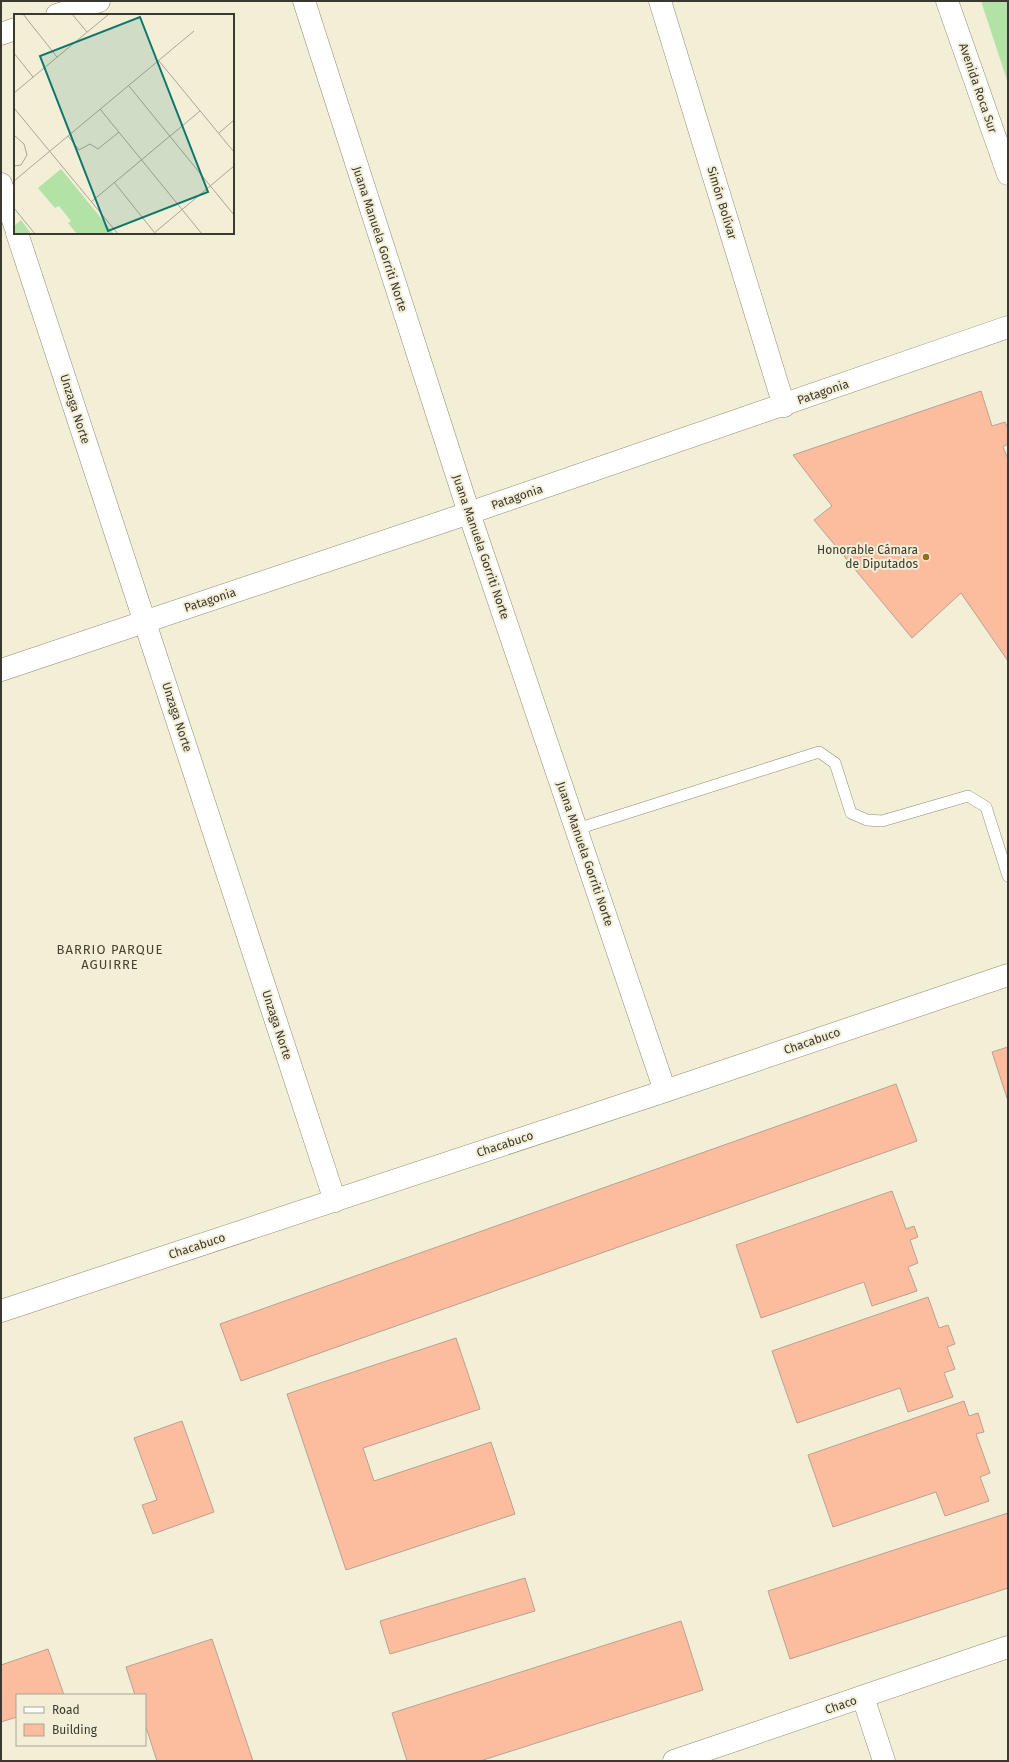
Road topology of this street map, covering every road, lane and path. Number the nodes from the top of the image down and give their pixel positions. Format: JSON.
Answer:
{"nodes":[{"id":1,"x":99,"y":1,"type":"edge"},
{"id":2,"x":304,"y":1,"type":"edge"},
{"id":3,"x":660,"y":1,"type":"edge"},
{"id":4,"x":947,"y":1,"type":"edge"},
{"id":5,"x":60,"y":14,"type":"edge"},
{"id":6,"x":14,"y":29,"type":"edge"},
{"id":7,"x":1,"y":34,"type":"edge"},
{"id":8,"x":1008,"y":174,"type":"edge"},
{"id":9,"x":1,"y":184,"type":"edge"},
{"id":10,"x":14,"y":223,"type":"edge"},
{"id":11,"x":17,"y":234,"type":"edge"},
{"id":12,"x":1008,"y":327,"type":"edge"},
{"id":13,"x":784,"y":406,"type":"junction"},
{"id":14,"x":469,"y":513,"type":"junction"},
{"id":15,"x":145,"y":621,"type":"junction"},
{"id":16,"x":1,"y":670,"type":"edge"},
{"id":17,"x":577,"y":829,"type":"junction"},
{"id":18,"x":1008,"y":876,"type":"edge"},
{"id":19,"x":1008,"y":975,"type":"edge"},
{"id":20,"x":666,"y":1091,"type":"junction"},
{"id":21,"x":335,"y":1201,"type":"junction"},
{"id":22,"x":1,"y":1311,"type":"edge"},
{"id":23,"x":1008,"y":1647,"type":"edge"},
{"id":24,"x":863,"y":1697,"type":"junction"},
{"id":25,"x":674,"y":1761,"type":"edge"},
{"id":26,"x":884,"y":1761,"type":"edge"}],
"edges":[{"from":1,"to":5,"type":"street"},
{"from":2,"to":14,"type":"street","name":"Juana Manuela Gorriti Norte"},
{"from":3,"to":13,"type":"street","name":"Simón Bolívar"},
{"from":4,"to":8,"type":"street","name":"Avenida Roca Sur"},
{"from":6,"to":7,"type":"street"},
{"from":9,"to":10,"type":"street"},
{"from":11,"to":15,"type":"street","name":"Unzaga Norte"},
{"from":12,"to":13,"type":"street","name":"Patagonia"},
{"from":13,"to":14,"type":"street","name":"Patagonia"},
{"from":14,"to":15,"type":"street","name":"Patagonia"},
{"from":14,"to":17,"type":"street","name":"Juana Manuela Gorriti Norte"},
{"from":15,"to":16,"type":"street","name":"Patagonia"},
{"from":15,"to":21,"type":"street","name":"Unzaga Norte"},
{"from":17,"to":18,"type":"lane"},
{"from":17,"to":20,"type":"street","name":"Juana Manuela Gorriti Norte"},
{"from":19,"to":20,"type":"street","name":"Chacabuco"},
{"from":20,"to":21,"type":"street","name":"Chacabuco"},
{"from":21,"to":22,"type":"street","name":"Chacabuco"},
{"from":23,"to":24,"type":"street","name":"Chaco"},
{"from":24,"to":25,"type":"street","name":"Chaco"},
{"from":24,"to":26,"type":"street"}]}
